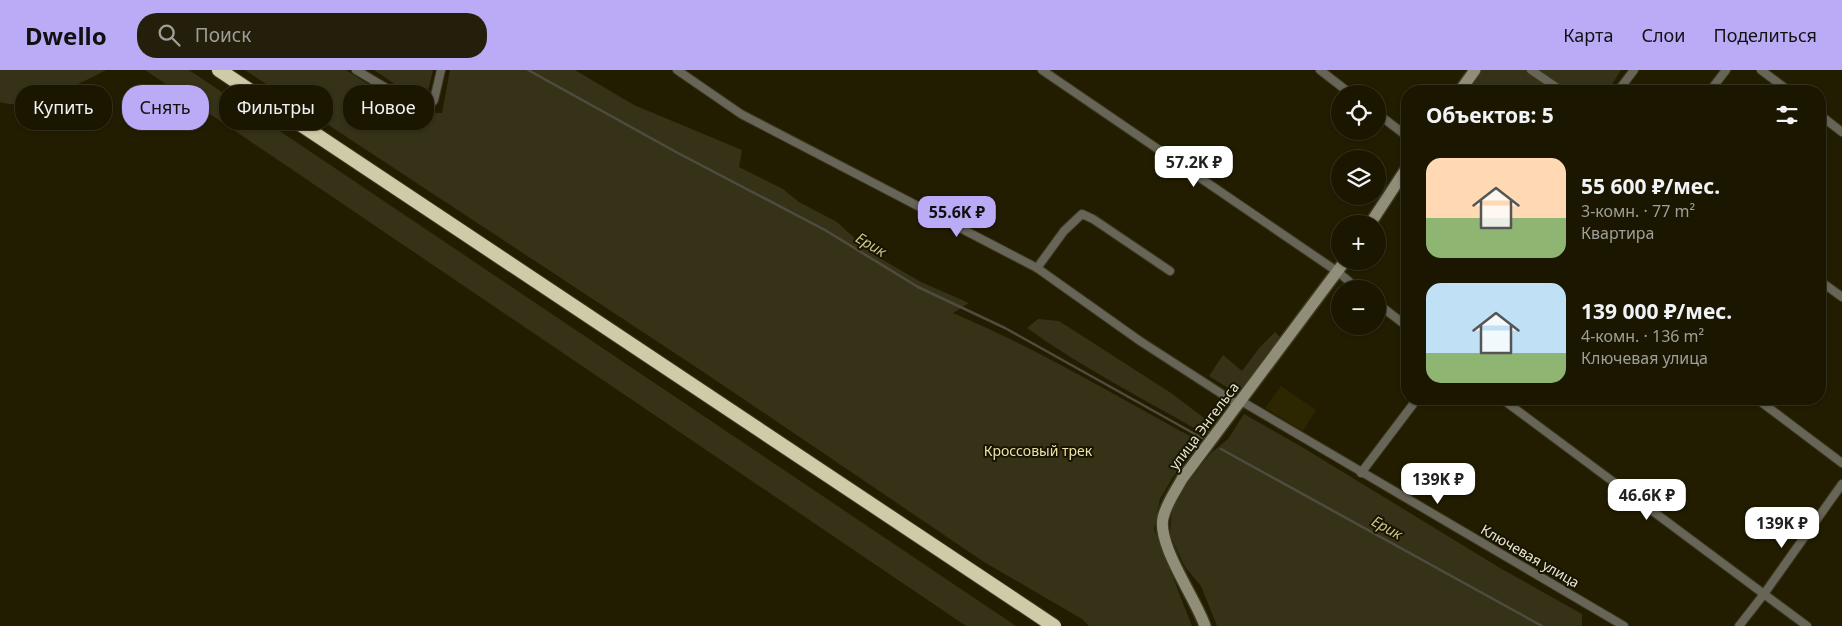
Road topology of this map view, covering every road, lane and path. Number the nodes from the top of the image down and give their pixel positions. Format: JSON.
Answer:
{"nodes":[{"id":1,"x":219,"y":70,"type":"edge"},
{"id":2,"x":356,"y":70,"type":"edge"},
{"id":3,"x":440,"y":70,"type":"edge"},
{"id":4,"x":677,"y":70,"type":"edge"},
{"id":5,"x":1042,"y":70,"type":"edge"},
{"id":6,"x":1320,"y":70,"type":"edge"},
{"id":7,"x":1475,"y":70,"type":"edge"},
{"id":8,"x":1532,"y":70,"type":"edge"},
{"id":9,"x":1634,"y":70,"type":"edge"},
{"id":10,"x":1726,"y":70,"type":"edge"},
{"id":11,"x":1761,"y":70,"type":"edge"},
{"id":12,"x":1339,"y":85,"type":"edge"},
{"id":13,"x":1464,"y":85,"type":"edge"},
{"id":14,"x":1553,"y":85,"type":"edge"},
{"id":15,"x":1623,"y":85,"type":"edge"},
{"id":16,"x":1715,"y":85,"type":"edge"},
{"id":17,"x":1781,"y":85,"type":"edge"},
{"id":18,"x":1386,"y":120,"type":"edge"},
{"id":19,"x":1826,"y":120,"type":"edge"},
{"id":20,"x":1401,"y":132,"type":"edge"},
{"id":21,"x":1842,"y":132,"type":"edge"},
{"id":22,"x":1401,"y":177,"type":"edge"},
{"id":23,"x":1376,"y":215,"type":"edge"},
{"id":24,"x":1037,"y":268,"type":"junction"},
{"id":25,"x":1170,"y":271,"type":"dead end"},
{"id":26,"x":1338,"y":272,"type":"junction"},
{"id":27,"x":1347,"y":280,"type":"edge"},
{"id":28,"x":1826,"y":285,"type":"edge"},
{"id":29,"x":1842,"y":297,"type":"edge"},
{"id":30,"x":1386,"y":310,"type":"edge"},
{"id":31,"x":1401,"y":322,"type":"edge"},
{"id":32,"x":1240,"y":403,"type":"junction"},
{"id":33,"x":1413,"y":405,"type":"edge"},
{"id":34,"x":1510,"y":405,"type":"edge"},
{"id":35,"x":1764,"y":405,"type":"edge"},
{"id":36,"x":1842,"y":463,"type":"edge"},
{"id":37,"x":1362,"y":473,"type":"junction"},
{"id":38,"x":1842,"y":484,"type":"edge"},
{"id":39,"x":1764,"y":594,"type":"junction"},
{"id":40,"x":1054,"y":626,"type":"edge"},
{"id":41,"x":1206,"y":626,"type":"edge"},
{"id":42,"x":1624,"y":626,"type":"edge"},
{"id":43,"x":1740,"y":626,"type":"edge"},
{"id":44,"x":1807,"y":626,"type":"edge"}],
"edges":[{"from":1,"to":40,"type":"highway"},
{"from":2,"to":3,"type":"street"},
{"from":4,"to":24,"type":"street","name":"Ключевая улица"},
{"from":5,"to":26,"type":"street"},
{"from":6,"to":12,"type":"street"},
{"from":7,"to":13,"type":"street"},
{"from":8,"to":14,"type":"street"},
{"from":9,"to":15,"type":"street"},
{"from":10,"to":16,"type":"street"},
{"from":11,"to":17,"type":"street"},
{"from":18,"to":20,"type":"street"},
{"from":19,"to":21,"type":"street"},
{"from":22,"to":23,"type":"street"},
{"from":24,"to":25,"type":"street"},
{"from":24,"to":32,"type":"street","name":"Ключевая улица"},
{"from":26,"to":27,"type":"street"},
{"from":26,"to":32,"type":"street","name":"улица Энгельса"},
{"from":28,"to":29,"type":"street"},
{"from":30,"to":31,"type":"street"},
{"from":32,"to":37,"type":"street","name":"Ключевая улица"},
{"from":32,"to":41,"type":"street","name":"улица Энгельса"},
{"from":33,"to":37,"type":"street"},
{"from":34,"to":39,"type":"street"},
{"from":35,"to":36,"type":"street"},
{"from":37,"to":42,"type":"street","name":"Ключевая улица"},
{"from":38,"to":39,"type":"street"},
{"from":39,"to":43,"type":"street"},
{"from":39,"to":44,"type":"street"}]}
